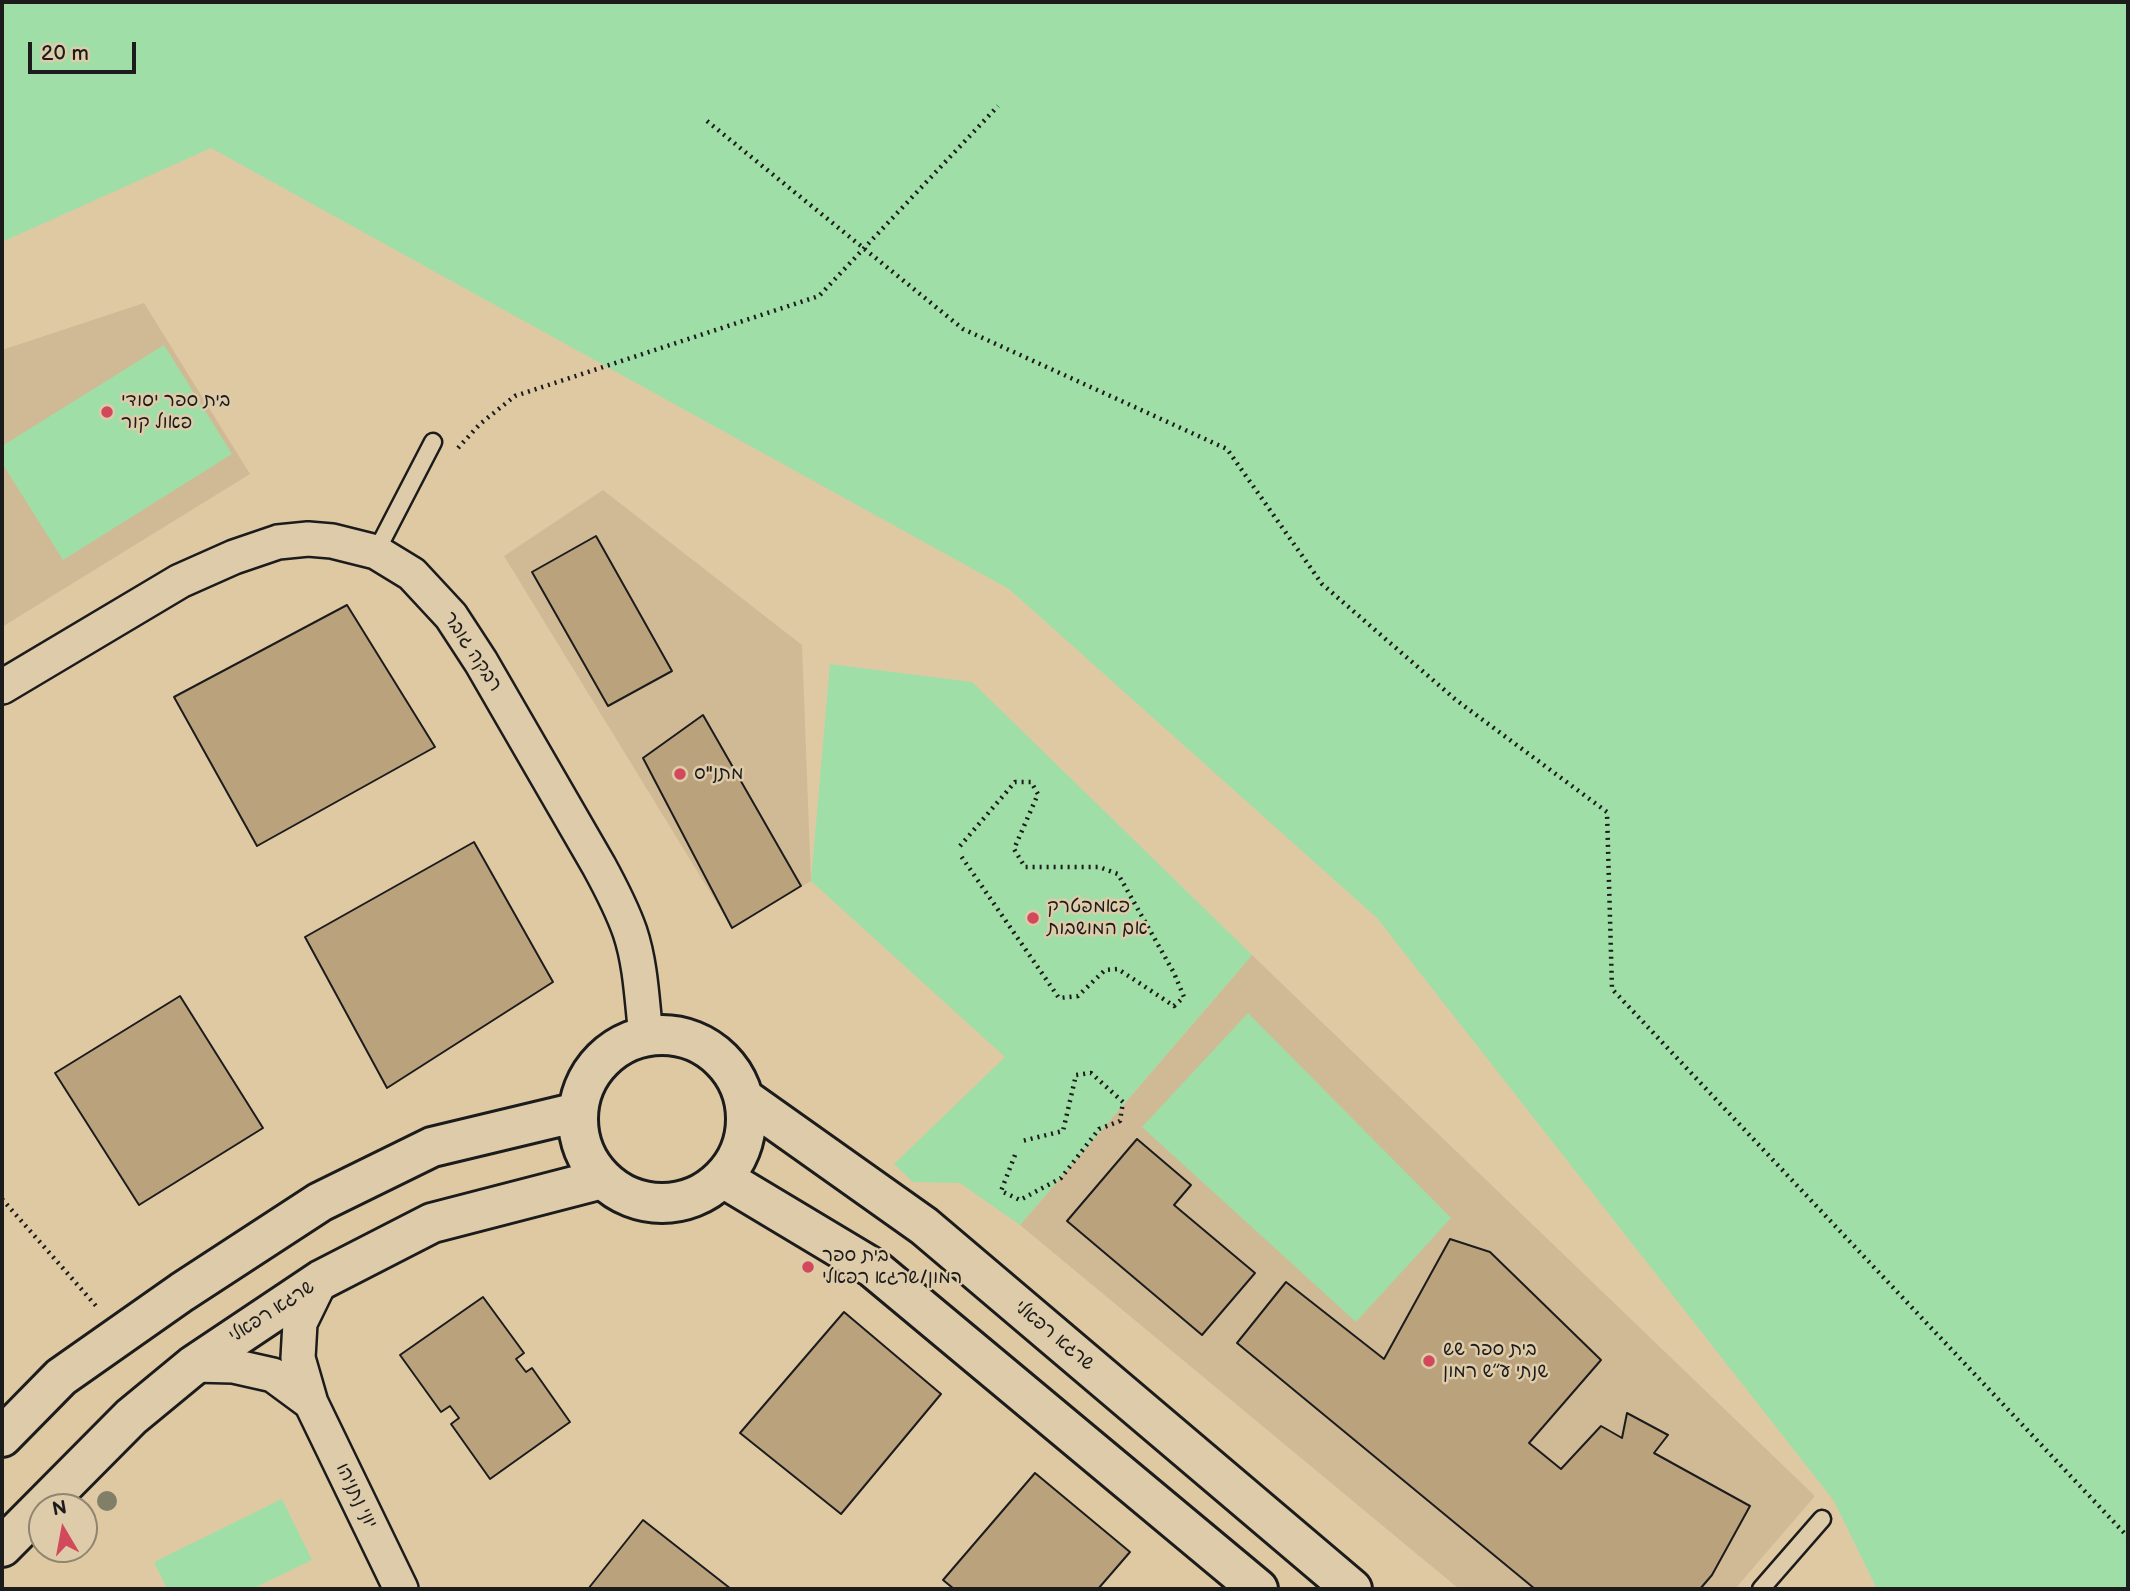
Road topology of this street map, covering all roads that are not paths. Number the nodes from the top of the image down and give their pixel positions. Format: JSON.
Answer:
{"nodes":[{"id":1,"x":433,"y":442,"type":"dead end"},
{"id":2,"x":376,"y":552,"type":"junction"},
{"id":3,"x":2,"y":687,"type":"edge"},
{"id":4,"x":646,"y":1036,"type":"junction"},
{"id":5,"x":745,"y":1099,"type":"junction"},
{"id":6,"x":578,"y":1112,"type":"junction"},
{"id":7,"x":723,"y":1178,"type":"junction"},
{"id":8,"x":602,"y":1179,"type":"junction"},
{"id":9,"x":321,"y":1280,"type":"junction"},
{"id":10,"x":194,"y":1365,"type":"junction"},
{"id":11,"x":311,"y":1403,"type":"junction"},
{"id":12,"x":2,"y":1437,"type":"edge"},
{"id":13,"x":1822,"y":1519,"type":"dead end"},
{"id":14,"x":2,"y":1547,"type":"edge"},
{"id":15,"x":401,"y":1589,"type":"edge"},
{"id":16,"x":1258,"y":1589,"type":"edge"},
{"id":17,"x":1352,"y":1589,"type":"edge"},
{"id":18,"x":1761,"y":1589,"type":"edge"}],
"edges":[{"from":1,"to":2,"type":"lane"},
{"from":2,"to":3,"type":"street","name":"רבקה גובר"},
{"from":2,"to":4,"type":"street","name":"רבקה גובר"},
{"from":4,"to":5,"type":"street"},
{"from":4,"to":6,"type":"street"},
{"from":5,"to":7,"type":"street"},
{"from":5,"to":17,"type":"street","name":"שרגא רפאלי"},
{"from":6,"to":8,"type":"street"},
{"from":6,"to":12,"type":"street"},
{"from":7,"to":8,"type":"street"},
{"from":7,"to":16,"type":"street"},
{"from":8,"to":9,"type":"street","name":"שרגא רפאלי"},
{"from":9,"to":10,"type":"street","name":"שרגא רפאלי"},
{"from":9,"to":11,"type":"street","name":"יוני נתניהו"},
{"from":10,"to":11,"type":"street","name":"יוני נתניהו"},
{"from":10,"to":14,"type":"street","name":"שרגא רפאלי"},
{"from":11,"to":15,"type":"street","name":"יוני נתניהו"},
{"from":13,"to":18,"type":"lane"}]}
